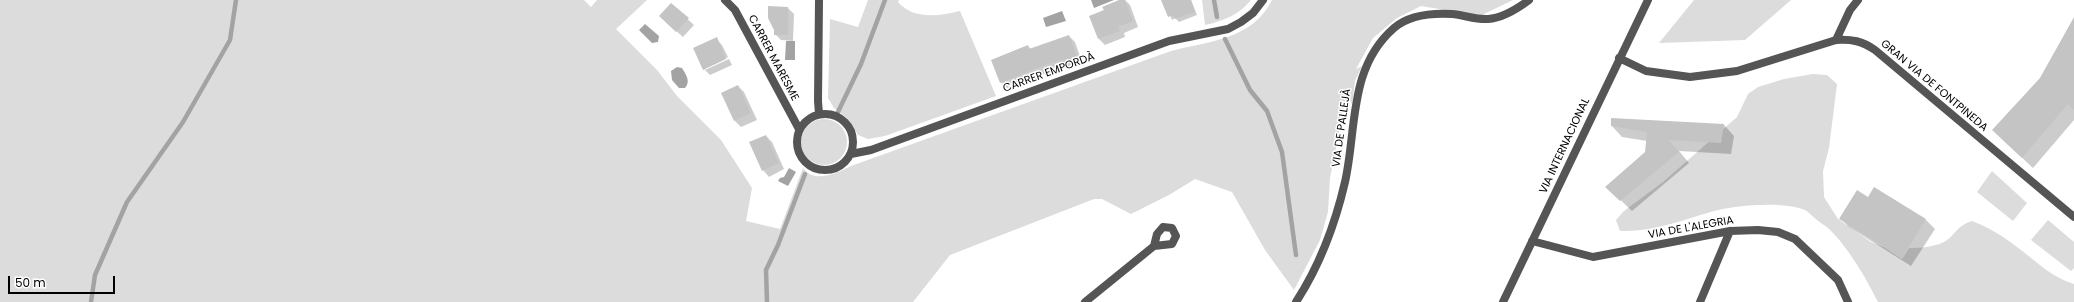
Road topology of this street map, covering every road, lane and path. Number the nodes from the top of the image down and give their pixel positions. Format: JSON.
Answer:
{"nodes":[{"id":1,"x":725,"y":0,"type":"edge"},
{"id":2,"x":819,"y":0,"type":"edge"},
{"id":3,"x":1263,"y":0,"type":"edge"},
{"id":4,"x":1529,"y":0,"type":"edge"},
{"id":5,"x":1648,"y":0,"type":"edge"},
{"id":6,"x":1858,"y":0,"type":"edge"},
{"id":7,"x":1836,"y":40,"type":"junction"},
{"id":8,"x":1619,"y":58,"type":"junction"},
{"id":9,"x":819,"y":114,"type":"junction"},
{"id":10,"x":799,"y":129,"type":"junction"},
{"id":11,"x":851,"y":154,"type":"junction"},
{"id":12,"x":2074,"y":217,"type":"edge"},
{"id":13,"x":1730,"y":231,"type":"junction"},
{"id":14,"x":1532,"y":241,"type":"junction"},
{"id":15,"x":1154,"y":246,"type":"dead end"},
{"id":16,"x":1085,"y":302,"type":"edge"},
{"id":17,"x":1296,"y":302,"type":"edge"},
{"id":18,"x":1503,"y":302,"type":"edge"},
{"id":19,"x":1700,"y":302,"type":"edge"},
{"id":20,"x":1848,"y":302,"type":"edge"}],
"edges":[{"from":1,"to":10,"type":"street","name":"CARRER MARESME"},
{"from":2,"to":9,"type":"street"},
{"from":3,"to":11,"type":"street","name":"CARRER EMPORDÀ"},
{"from":4,"to":17,"type":"street","name":"VIA DE PALLEJÀ"},
{"from":5,"to":8,"type":"street","name":"VIA INTERNACIONAL"},
{"from":6,"to":7,"type":"street"},
{"from":7,"to":8,"type":"street","name":"GRAN VIA DE FONTPINEDA"},
{"from":7,"to":12,"type":"street","name":"GRAN VIA DE FONTPINEDA"},
{"from":8,"to":14,"type":"street","name":"VIA INTERNACIONAL"},
{"from":9,"to":10,"type":"street"},
{"from":9,"to":11,"type":"street"},
{"from":10,"to":11,"type":"street"},
{"from":13,"to":14,"type":"street","name":"VIA DE L'ALEGRIA"},
{"from":13,"to":19,"type":"street"},
{"from":13,"to":20,"type":"street","name":"VIA DE L'ALEGRIA"},
{"from":14,"to":18,"type":"street","name":"VIA INTERNACIONAL"},
{"from":15,"to":16,"type":"street"}]}
